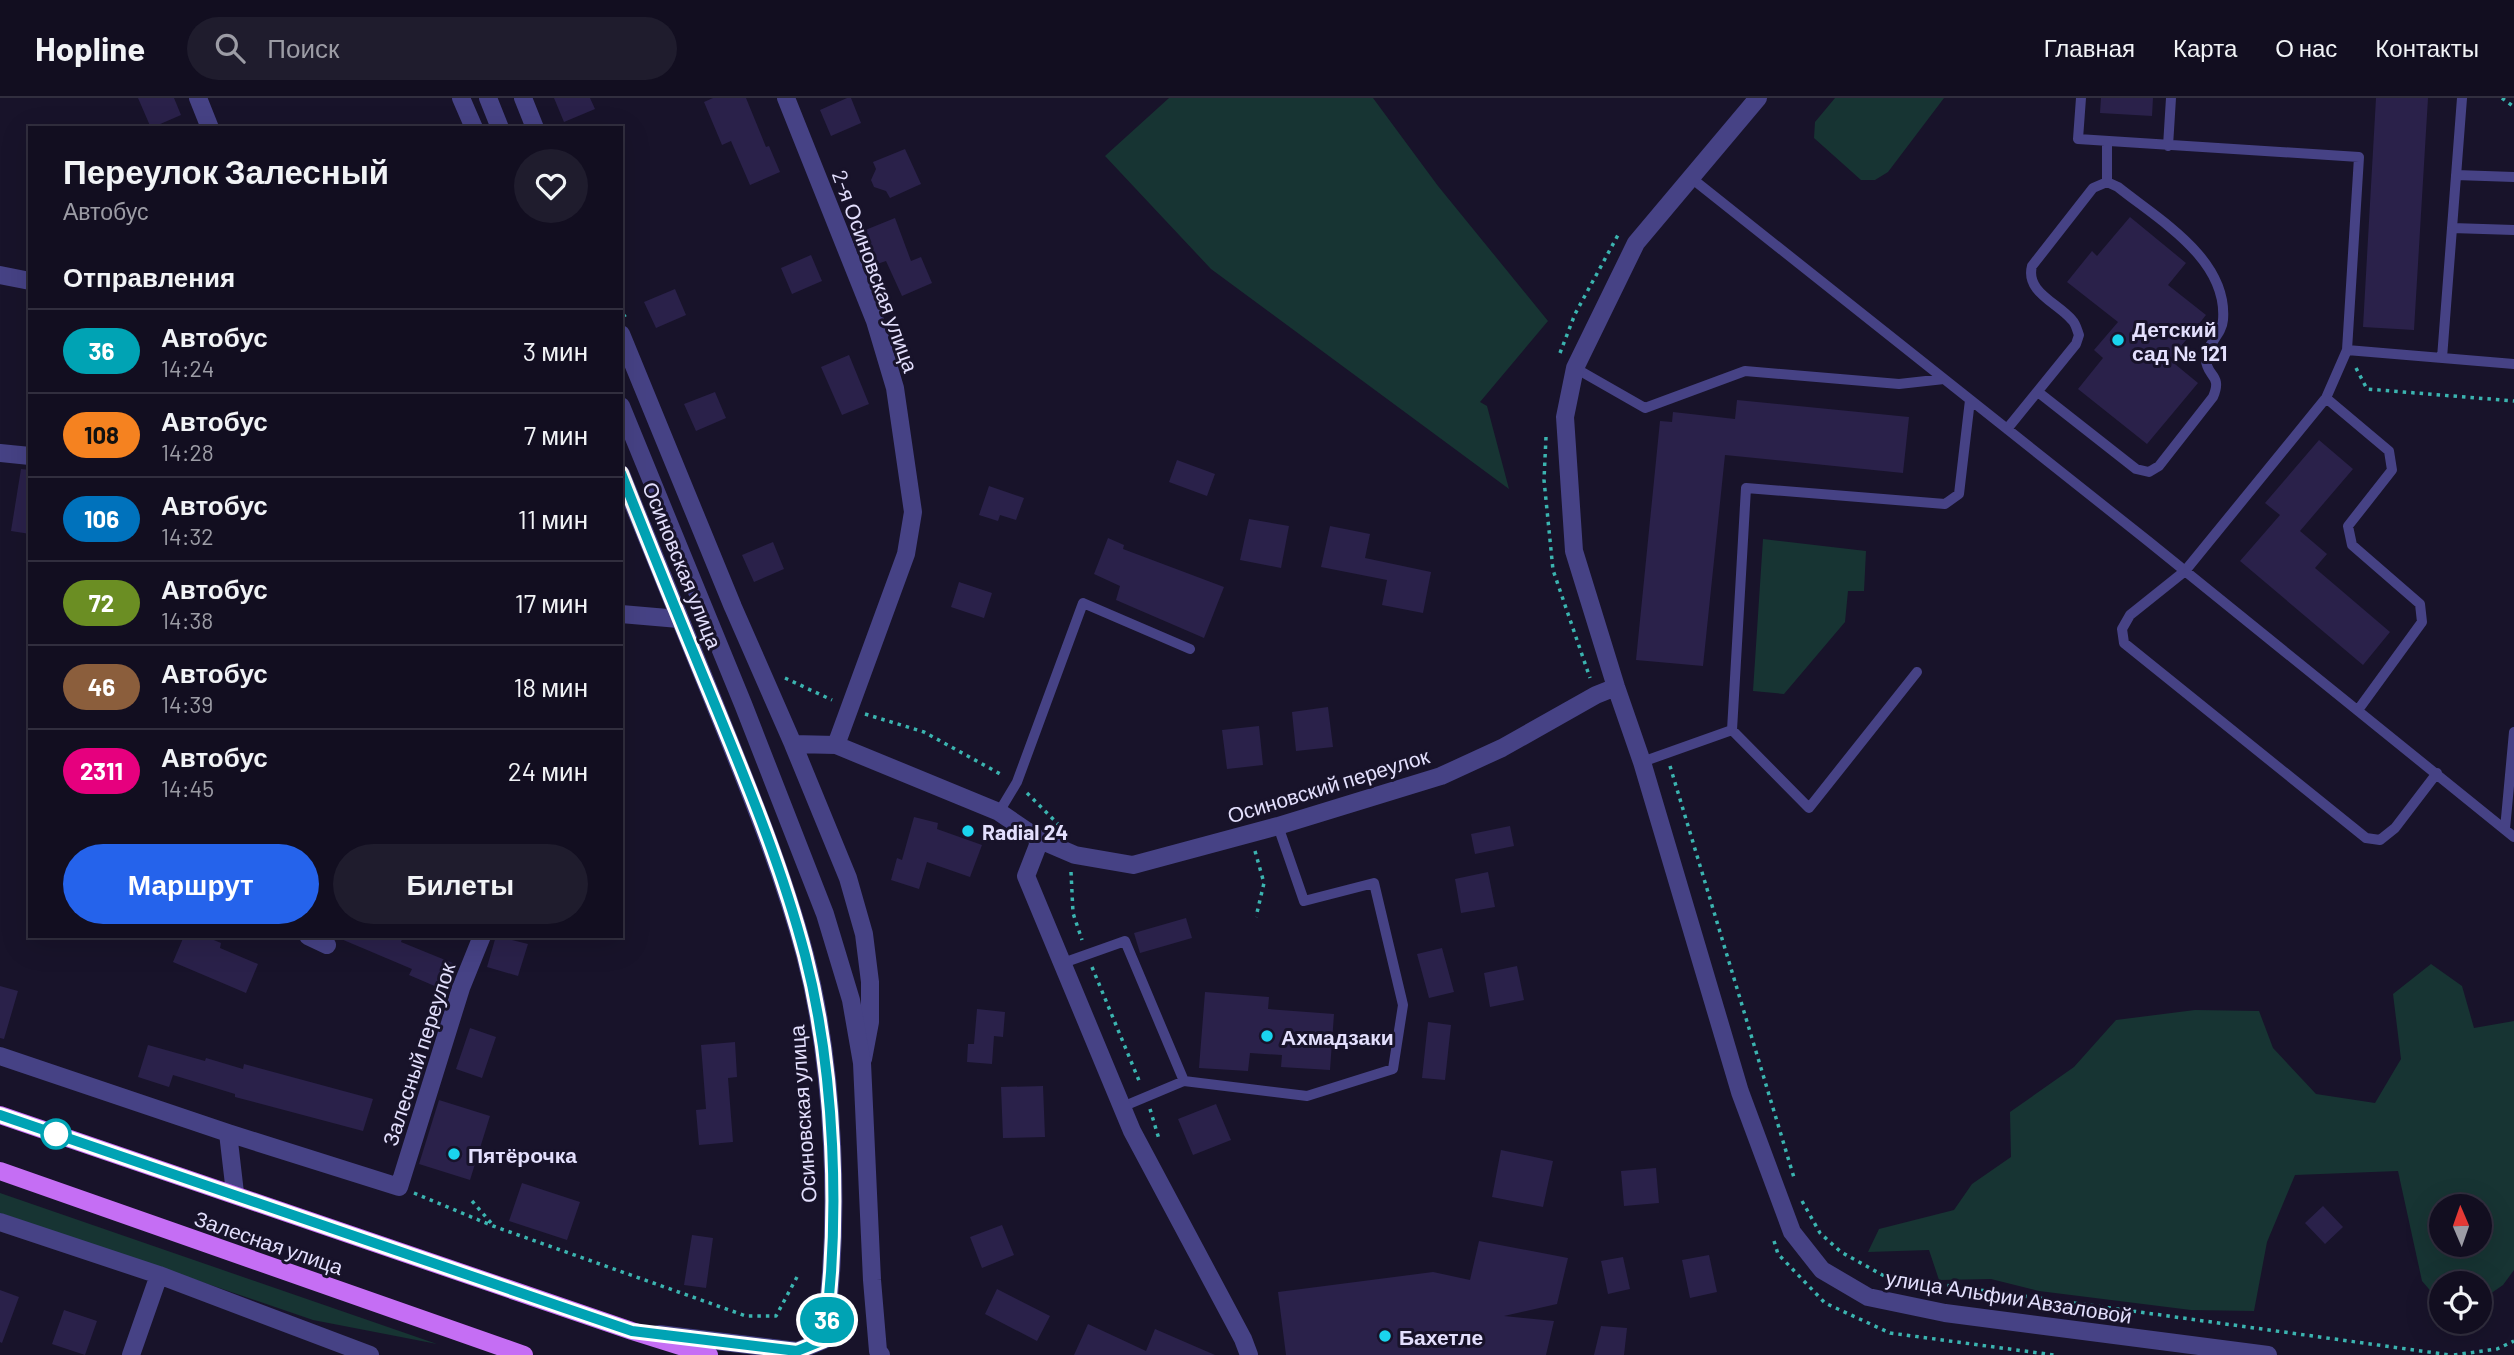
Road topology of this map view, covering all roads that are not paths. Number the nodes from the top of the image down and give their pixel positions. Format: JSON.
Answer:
{"nodes":[{"id":1,"x":198,"y":98,"type":"edge"},
{"id":2,"x":461,"y":98,"type":"edge"},
{"id":3,"x":488,"y":98,"type":"edge"},
{"id":4,"x":523,"y":98,"type":"edge"},
{"id":5,"x":786,"y":98,"type":"edge"},
{"id":6,"x":1758,"y":98,"type":"edge"},
{"id":7,"x":2081,"y":98,"type":"edge"},
{"id":8,"x":2171,"y":98,"type":"edge"},
{"id":9,"x":2462,"y":98,"type":"edge"},
{"id":10,"x":209,"y":126,"type":"edge"},
{"id":11,"x":473,"y":126,"type":"edge"},
{"id":12,"x":499,"y":126,"type":"edge"},
{"id":13,"x":534,"y":126,"type":"edge"},
{"id":14,"x":2107,"y":141,"type":"junction"},
{"id":15,"x":2168,"y":146,"type":"junction"},
{"id":16,"x":2456,"y":175,"type":"junction"},
{"id":17,"x":1690,"y":177,"type":"junction"},
{"id":18,"x":2514,"y":177,"type":"edge"},
{"id":19,"x":2106,"y":182,"type":"junction"},
{"id":20,"x":2452,"y":228,"type":"junction"},
{"id":21,"x":2514,"y":230,"type":"edge"},
{"id":22,"x":0,"y":275,"type":"edge"},
{"id":23,"x":28,"y":281,"type":"edge"},
{"id":24,"x":623,"y":339,"type":"edge"},
{"id":25,"x":2347,"y":350,"type":"junction"},
{"id":26,"x":2442,"y":358,"type":"junction"},
{"id":27,"x":2514,"y":364,"type":"edge"},
{"id":28,"x":1575,"y":368,"type":"junction"},
{"id":29,"x":1944,"y":379,"type":"junction"},
{"id":30,"x":2038,"y":392,"type":"junction"},
{"id":31,"x":2326,"y":398,"type":"junction"},
{"id":32,"x":1970,"y":400,"type":"junction"},
{"id":33,"x":623,"y":411,"type":"edge"},
{"id":34,"x":2007,"y":429,"type":"junction"},
{"id":35,"x":0,"y":453,"type":"edge"},
{"id":36,"x":28,"y":456,"type":"edge"},
{"id":37,"x":623,"y":479,"type":"edge"},
{"id":38,"x":2185,"y":571,"type":"junction"},
{"id":39,"x":623,"y":614,"type":"edge"},
{"id":40,"x":679,"y":619,"type":"junction"},
{"id":41,"x":1190,"y":649,"type":"dead end"},
{"id":42,"x":1917,"y":672,"type":"dead end"},
{"id":43,"x":1616,"y":687,"type":"junction"},
{"id":44,"x":2358,"y":710,"type":"junction"},
{"id":45,"x":1732,"y":730,"type":"junction"},
{"id":46,"x":2514,"y":732,"type":"edge"},
{"id":47,"x":793,"y":744,"type":"junction"},
{"id":48,"x":836,"y":745,"type":"junction"},
{"id":49,"x":1642,"y":762,"type":"junction"},
{"id":50,"x":2437,"y":773,"type":"junction"},
{"id":51,"x":999,"y":812,"type":"junction"},
{"id":52,"x":1278,"y":826,"type":"junction"},
{"id":53,"x":2505,"y":829,"type":"junction"},
{"id":54,"x":2514,"y":837,"type":"edge"},
{"id":55,"x":1040,"y":840,"type":"junction"},
{"id":56,"x":312,"y":938,"type":"edge"},
{"id":57,"x":481,"y":938,"type":"edge"},
{"id":58,"x":327,"y":945,"type":"dead end"},
{"id":59,"x":1063,"y":963,"type":"junction"},
{"id":60,"x":0,"y":1056,"type":"edge"},
{"id":61,"x":862,"y":1063,"type":"junction"},
{"id":62,"x":1184,"y":1081,"type":"junction"},
{"id":63,"x":1122,"y":1107,"type":"junction"},
{"id":64,"x":0,"y":1115,"type":"edge"},
{"id":65,"x":228,"y":1133,"type":"junction"},
{"id":66,"x":0,"y":1171,"type":"edge"},
{"id":67,"x":235,"y":1193,"type":"junction"},
{"id":68,"x":0,"y":1222,"type":"edge"},
{"id":69,"x":159,"y":1275,"type":"junction"},
{"id":70,"x":632,"y":1331,"type":"junction"},
{"id":71,"x":344,"y":1350,"type":"edge"},
{"id":72,"x":131,"y":1355,"type":"edge"},
{"id":73,"x":370,"y":1355,"type":"edge"},
{"id":74,"x":524,"y":1355,"type":"edge"},
{"id":75,"x":709,"y":1355,"type":"edge"},
{"id":76,"x":881,"y":1355,"type":"edge"},
{"id":77,"x":1248,"y":1355,"type":"edge"},
{"id":78,"x":2268,"y":1355,"type":"edge"}],
"edges":[{"from":1,"to":10,"type":"street"},
{"from":2,"to":11,"type":"street"},
{"from":3,"to":12,"type":"street"},
{"from":4,"to":13,"type":"street"},
{"from":5,"to":48,"type":"street","name":"2-я Осиновская улица"},
{"from":6,"to":17,"type":"street"},
{"from":7,"to":14,"type":"lane"},
{"from":8,"to":15,"type":"lane"},
{"from":9,"to":16,"type":"lane"},
{"from":14,"to":15,"type":"lane"},
{"from":14,"to":19,"type":"lane"},
{"from":15,"to":25,"type":"lane"},
{"from":16,"to":18,"type":"lane"},
{"from":16,"to":20,"type":"lane"},
{"from":17,"to":28,"type":"street"},
{"from":17,"to":29,"type":"lane"},
{"from":19,"to":30,"type":"lane"},
{"from":19,"to":30,"type":"lane"},
{"from":20,"to":21,"type":"lane"},
{"from":20,"to":26,"type":"lane"},
{"from":22,"to":23,"type":"street"},
{"from":24,"to":47,"type":"street"},
{"from":25,"to":26,"type":"lane"},
{"from":25,"to":31,"type":"lane"},
{"from":26,"to":27,"type":"lane"},
{"from":28,"to":29,"type":"lane"},
{"from":28,"to":43,"type":"street"},
{"from":29,"to":32,"type":"lane"},
{"from":30,"to":34,"type":"lane"},
{"from":31,"to":38,"type":"lane"},
{"from":31,"to":44,"type":"lane"},
{"from":32,"to":34,"type":"lane"},
{"from":32,"to":45,"type":"lane"},
{"from":33,"to":61,"type":"street","name":"Осиновская улица"},
{"from":34,"to":38,"type":"lane"},
{"from":35,"to":36,"type":"street"},
{"from":37,"to":40,"type":"street","name":"Осиновская улица"},
{"from":38,"to":44,"type":"lane"},
{"from":38,"to":50,"type":"lane"},
{"from":39,"to":40,"type":"street"},
{"from":40,"to":70,"type":"street","name":"Осиновская улица"},
{"from":41,"to":51,"type":"lane"},
{"from":42,"to":45,"type":"lane"},
{"from":43,"to":49,"type":"street","name":"улица Альфии Авзаловой"},
{"from":43,"to":52,"type":"street","name":"Осиновский переулок"},
{"from":44,"to":50,"type":"lane"},
{"from":45,"to":49,"type":"lane"},
{"from":46,"to":53,"type":"lane"},
{"from":47,"to":48,"type":"street","name":"Осиновский переулок"},
{"from":47,"to":61,"type":"street"},
{"from":48,"to":51,"type":"street","name":"Осиновский переулок"},
{"from":49,"to":78,"type":"street","name":"улица Альфии Авзаловой"},
{"from":50,"to":53,"type":"lane"},
{"from":51,"to":55,"type":"street","name":"Осиновский переулок"},
{"from":52,"to":55,"type":"street","name":"Осиновский переулок"},
{"from":52,"to":62,"type":"lane"},
{"from":53,"to":54,"type":"lane"},
{"from":55,"to":59,"type":"street"},
{"from":56,"to":58,"type":"street"},
{"from":57,"to":65,"type":"street","name":"Залесный переулок"},
{"from":59,"to":62,"type":"lane"},
{"from":59,"to":63,"type":"street"},
{"from":60,"to":65,"type":"street"},
{"from":61,"to":76,"type":"street","name":"Осиновская улица"},
{"from":62,"to":63,"type":"lane"},
{"from":63,"to":77,"type":"street"},
{"from":64,"to":67,"type":"main road","name":"Залесная улица"},
{"from":65,"to":67,"type":"street","name":"Залесная улица"},
{"from":66,"to":74,"type":"main road","name":"Залесная улица"},
{"from":67,"to":70,"type":"main road","name":"Залесная улица"},
{"from":68,"to":69,"type":"street"},
{"from":69,"to":71,"type":"street"},
{"from":69,"to":72,"type":"street"},
{"from":70,"to":75,"type":"main road","name":"Залесная улица"},
{"from":71,"to":73,"type":"street"}]}
